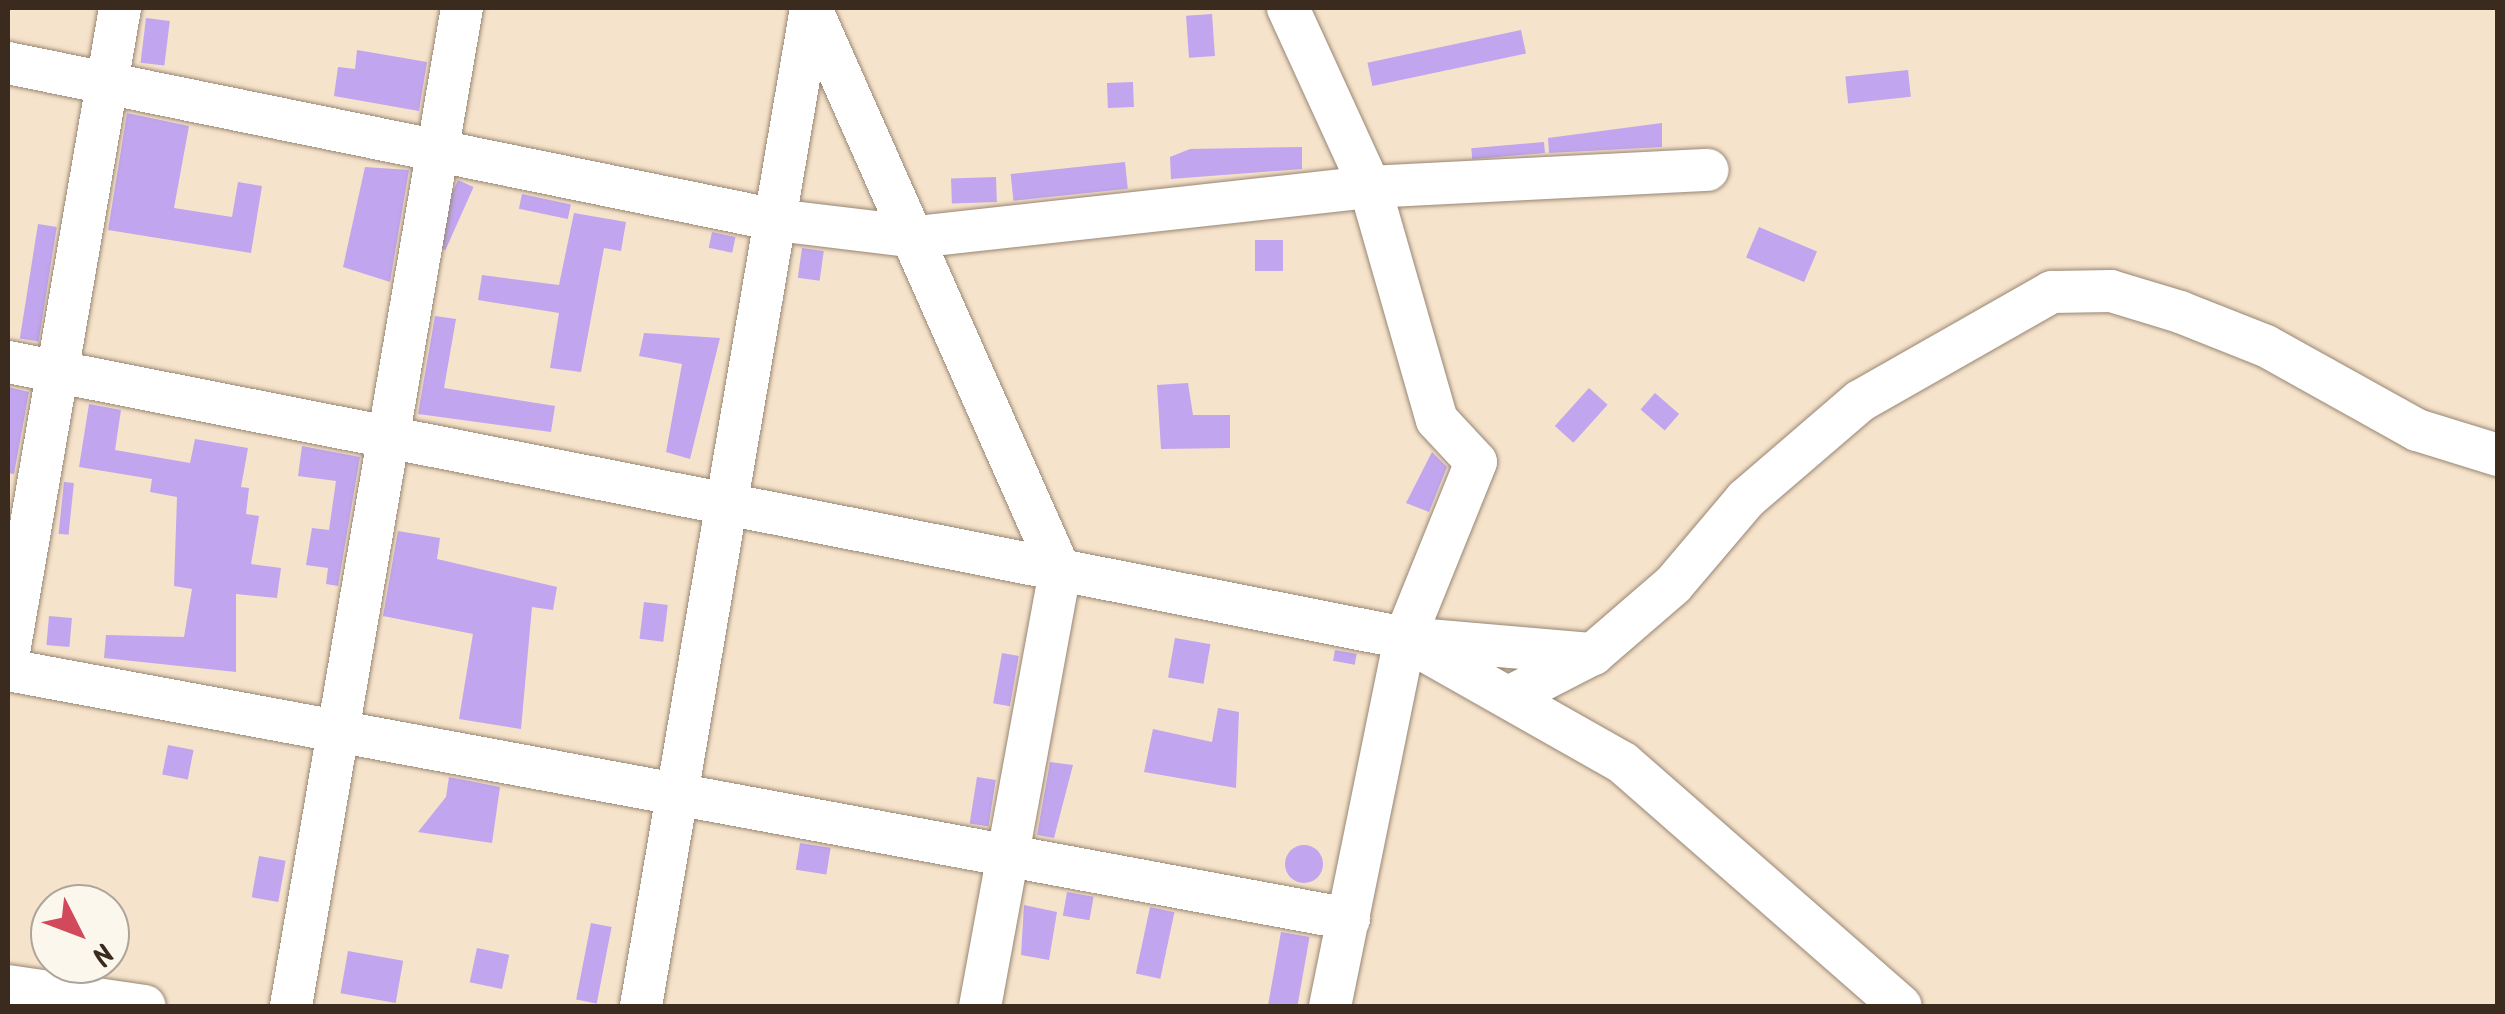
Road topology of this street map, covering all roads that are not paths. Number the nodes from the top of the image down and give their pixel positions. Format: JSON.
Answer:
{"nodes":[{"id":1,"x":120,"y":8,"type":"edge"},
{"id":2,"x":462,"y":8,"type":"edge"},
{"id":3,"x":1288,"y":8,"type":"edge"},
{"id":4,"x":812,"y":10,"type":"edge"},
{"id":5,"x":8,"y":63,"type":"edge"},
{"id":6,"x":103,"y":80,"type":"junction"},
{"id":7,"x":439,"y":150,"type":"junction"},
{"id":8,"x":1708,"y":170,"type":"dead end"},
{"id":9,"x":1370,"y":188,"type":"junction"},
{"id":10,"x":776,"y":220,"type":"junction"},
{"id":11,"x":916,"y":238,"type":"junction"},
{"id":12,"x":8,"y":362,"type":"edge"},
{"id":13,"x":53,"y":370,"type":"junction"},
{"id":14,"x":388,"y":438,"type":"junction"},
{"id":15,"x":2498,"y":455,"type":"edge"},
{"id":16,"x":723,"y":507,"type":"junction"},
{"id":17,"x":1060,"y":572,"type":"junction"},
{"id":18,"x":1405,"y":638,"type":"junction"},
{"id":19,"x":1594,"y":654,"type":"junction"},
{"id":20,"x":8,"y":658,"type":"edge"},
{"id":21,"x":8,"y":670,"type":"edge"},
{"id":22,"x":1509,"y":697,"type":"junction"},
{"id":23,"x":339,"y":728,"type":"junction"},
{"id":24,"x":674,"y":786,"type":"junction"},
{"id":25,"x":1006,"y":856,"type":"junction"},
{"id":26,"x":1349,"y":918,"type":"junction"},
{"id":27,"x":8,"y":986,"type":"edge"},
{"id":28,"x":145,"y":1006,"type":"edge"},
{"id":29,"x":291,"y":1006,"type":"edge"},
{"id":30,"x":641,"y":1006,"type":"edge"},
{"id":31,"x":980,"y":1006,"type":"edge"},
{"id":32,"x":1330,"y":1006,"type":"edge"},
{"id":33,"x":1901,"y":1006,"type":"edge"}],
"edges":[{"from":1,"to":6,"type":"street"},
{"from":2,"to":7,"type":"street"},
{"from":3,"to":9,"type":"street"},
{"from":4,"to":10,"type":"street"},
{"from":4,"to":11,"type":"street"},
{"from":5,"to":6,"type":"street"},
{"from":6,"to":7,"type":"street"},
{"from":6,"to":13,"type":"street"},
{"from":7,"to":10,"type":"street"},
{"from":7,"to":14,"type":"street"},
{"from":8,"to":9,"type":"street"},
{"from":9,"to":11,"type":"street"},
{"from":9,"to":18,"type":"street"},
{"from":10,"to":11,"type":"street"},
{"from":10,"to":16,"type":"street"},
{"from":11,"to":17,"type":"street"},
{"from":12,"to":13,"type":"street"},
{"from":13,"to":14,"type":"street"},
{"from":13,"to":20,"type":"street"},
{"from":14,"to":16,"type":"street"},
{"from":14,"to":23,"type":"street"},
{"from":15,"to":19,"type":"street"},
{"from":16,"to":17,"type":"street"},
{"from":16,"to":24,"type":"street"},
{"from":17,"to":18,"type":"street"},
{"from":17,"to":25,"type":"street"},
{"from":18,"to":19,"type":"street"},
{"from":18,"to":22,"type":"street"},
{"from":18,"to":26,"type":"street"},
{"from":19,"to":22,"type":"street"},
{"from":21,"to":23,"type":"street"},
{"from":22,"to":33,"type":"street"},
{"from":23,"to":24,"type":"street"},
{"from":23,"to":29,"type":"street"},
{"from":24,"to":25,"type":"street"},
{"from":24,"to":30,"type":"street"},
{"from":25,"to":26,"type":"street"},
{"from":25,"to":31,"type":"street"},
{"from":26,"to":32,"type":"street"},
{"from":27,"to":28,"type":"street"}]}
